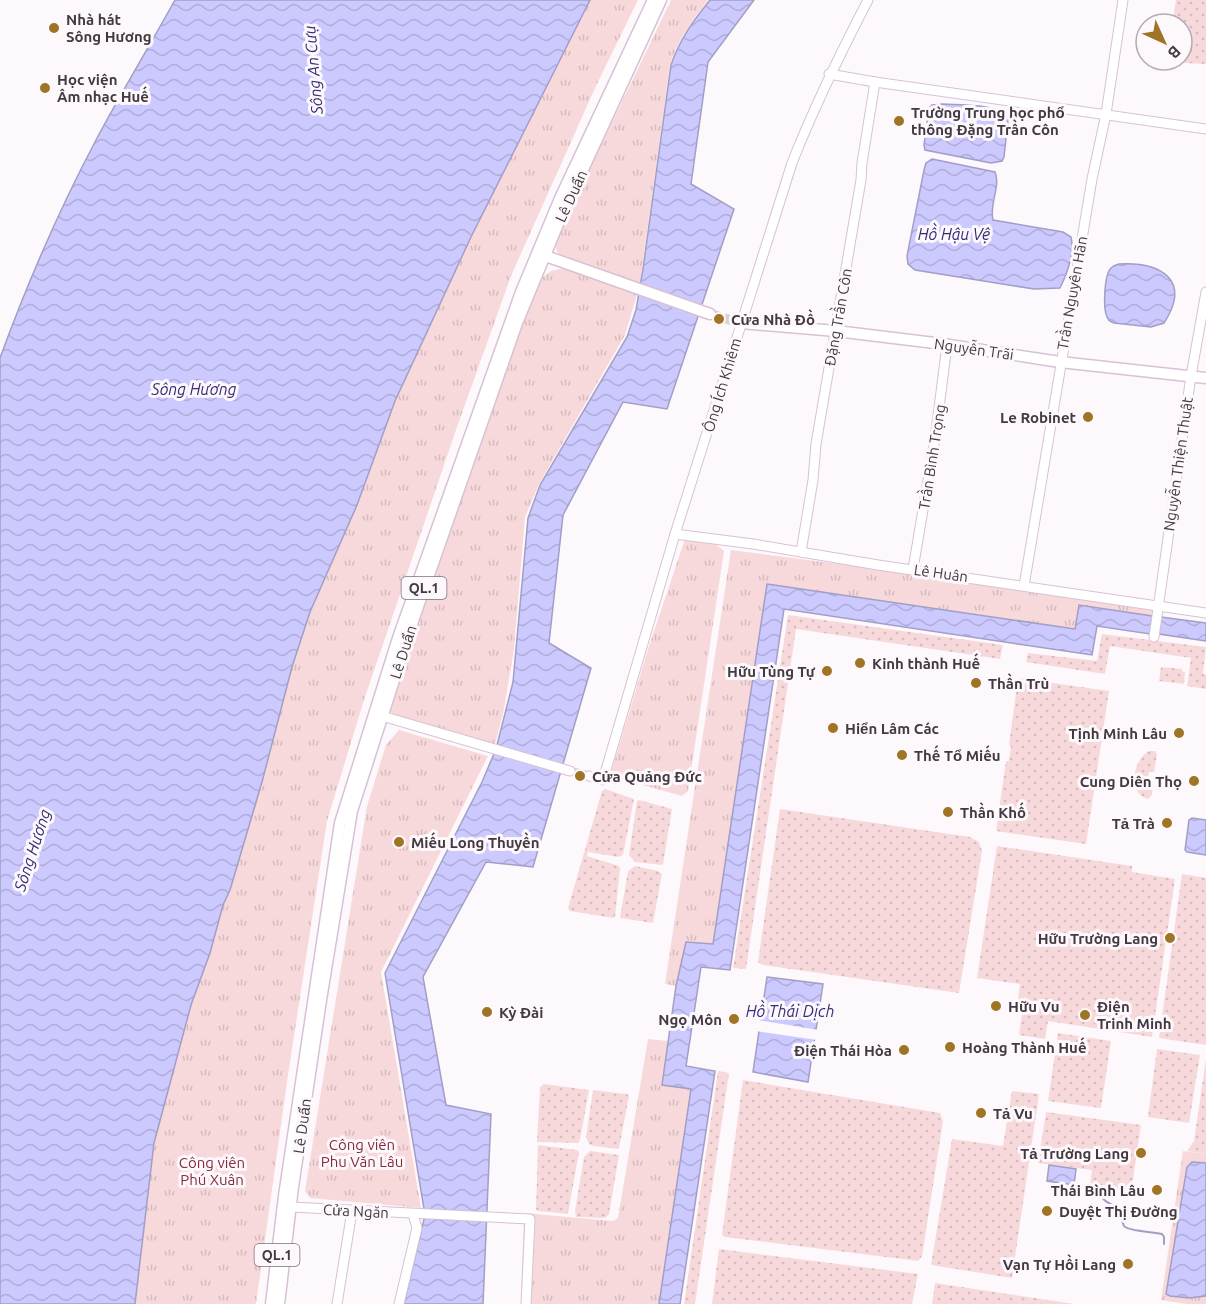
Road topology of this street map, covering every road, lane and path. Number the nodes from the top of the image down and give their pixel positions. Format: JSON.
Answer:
{"nodes":[{"id":1,"x":652,"y":0,"type":"edge"},
{"id":2,"x":662,"y":0,"type":"edge"},
{"id":3,"x":868,"y":0,"type":"edge"},
{"id":4,"x":1123,"y":0,"type":"edge"},
{"id":5,"x":829,"y":74,"type":"junction"},
{"id":6,"x":875,"y":82,"type":"junction"},
{"id":7,"x":1106,"y":114,"type":"junction"},
{"id":8,"x":1206,"y":129,"type":"edge"},
{"id":9,"x":541,"y":254,"type":"junction"},
{"id":10,"x":1206,"y":292,"type":"edge"},
{"id":11,"x":710,"y":314,"type":"tunnel mouth"},
{"id":12,"x":741,"y":323,"type":"junction"},
{"id":13,"x":836,"y":331,"type":"junction"},
{"id":14,"x":947,"y":345,"type":"junction"},
{"id":15,"x":1060,"y":362,"type":"junction"},
{"id":16,"x":1191,"y":376,"type":"junction"},
{"id":17,"x":1206,"y":378,"type":"edge"},
{"id":18,"x":675,"y":534,"type":"junction"},
{"id":19,"x":801,"y":552,"type":"junction"},
{"id":20,"x":913,"y":569,"type":"junction"},
{"id":21,"x":1024,"y":586,"type":"junction"},
{"id":22,"x":1158,"y":604,"type":"junction"},
{"id":23,"x":1206,"y":613,"type":"edge"},
{"id":24,"x":1154,"y":637,"type":"dead end"},
{"id":25,"x":378,"y":714,"type":"junction"},
{"id":26,"x":570,"y":771,"type":"tunnel mouth"},
{"id":27,"x":589,"y":776,"type":"dead end"},
{"id":28,"x":287,"y":1207,"type":"junction"},
{"id":29,"x":352,"y":1211,"type":"junction"},
{"id":30,"x":417,"y":1215,"type":"junction"},
{"id":31,"x":271,"y":1304,"type":"edge"},
{"id":32,"x":279,"y":1304,"type":"edge"},
{"id":33,"x":337,"y":1304,"type":"edge"},
{"id":34,"x":399,"y":1304,"type":"edge"},
{"id":35,"x":526,"y":1304,"type":"edge"}],
"edges":[{"from":1,"to":9,"type":"main road","name":"Lê Duẩn","number":"QL.1"},
{"from":2,"to":9,"type":"main road","name":"Lê Duẩn","number":"QL.1"},
{"from":3,"to":5,"type":"street","name":"Ông Ích Khiêm"},
{"from":4,"to":7,"type":"street","name":"Trần Nguyên Hãn"},
{"from":5,"to":6,"type":"street"},
{"from":5,"to":12,"type":"street","name":"Ông Ích Khiêm"},
{"from":6,"to":7,"type":"street"},
{"from":6,"to":13,"type":"street","name":"Đặng Trần Côn"},
{"from":7,"to":8,"type":"street"},
{"from":7,"to":15,"type":"street","name":"Trần Nguyên Hãn"},
{"from":9,"to":11,"type":"main road"},
{"from":9,"to":25,"type":"main road","name":"Lê Duẩn","number":"QL.1"},
{"from":10,"to":16,"type":"street","name":"Nguyễn Thiện Thuật"},
{"from":12,"to":13,"type":"main road","name":"Nguyễn Trãi"},
{"from":12,"to":18,"type":"street","name":"Ông Ích Khiêm"},
{"from":13,"to":14,"type":"main road","name":"Nguyễn Trãi"},
{"from":13,"to":19,"type":"street","name":"Đặng Trần Côn"},
{"from":14,"to":15,"type":"main road","name":"Nguyễn Trãi"},
{"from":14,"to":20,"type":"street","name":"Trần Bình Trọng"},
{"from":15,"to":16,"type":"main road","name":"Nguyễn Trãi"},
{"from":15,"to":21,"type":"street","name":"Trần Nguyên Hãn"},
{"from":16,"to":17,"type":"main road","name":"Nguyễn Trãi"},
{"from":16,"to":22,"type":"street","name":"Nguyễn Thiện Thuật"},
{"from":18,"to":19,"type":"street","name":"Lê Huân"},
{"from":18,"to":27,"type":"street","name":"Ông Ích Khiêm"},
{"from":19,"to":20,"type":"street","name":"Lê Huân"},
{"from":20,"to":21,"type":"street","name":"Lê Huân"},
{"from":21,"to":22,"type":"street","name":"Lê Huân"},
{"from":22,"to":23,"type":"street","name":"Lê Huân"},
{"from":22,"to":24,"type":"street","name":"Nguyễn Thiện Thuật"},
{"from":25,"to":26,"type":"street"},
{"from":25,"to":28,"type":"main road","name":"Lê Duẩn","number":"QL.1"},
{"from":28,"to":29,"type":"street","name":"Cửa Ngăn"},
{"from":28,"to":31,"type":"main road","name":"Lê Duẩn","number":"QL.1"},
{"from":28,"to":32,"type":"main road","name":"Lê Duẩn","number":"QL.1"},
{"from":29,"to":30,"type":"street","name":"Cửa Ngăn"},
{"from":29,"to":33,"type":"street"},
{"from":30,"to":34,"type":"street"},
{"from":30,"to":35,"type":"street","name":"Cửa Ngăn"}]}
